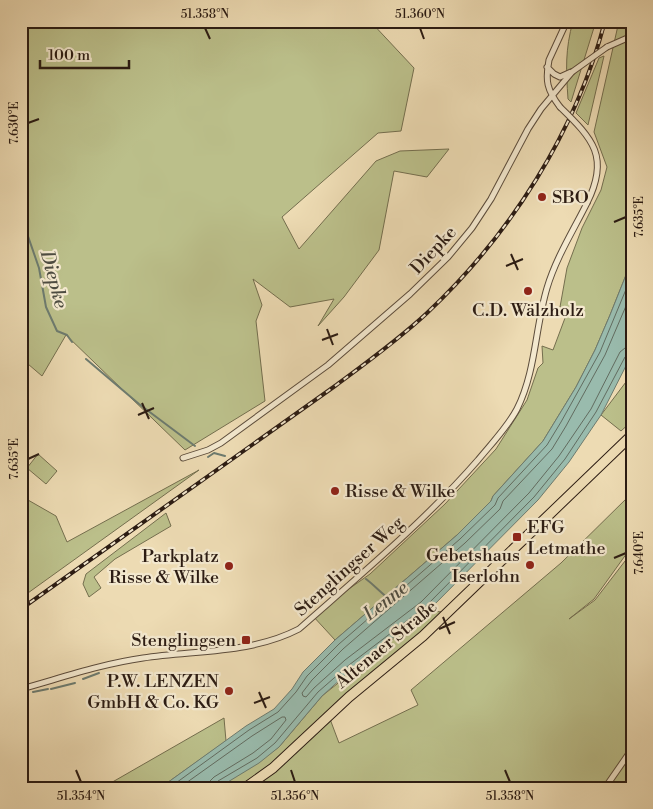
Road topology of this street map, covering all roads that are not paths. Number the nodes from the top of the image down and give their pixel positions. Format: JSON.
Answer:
{"nodes":[{"id":1,"x":567,"y":21,"type":"edge"},
{"id":2,"x":632,"y":36,"type":"edge"},
{"id":3,"x":547,"y":67,"type":"junction"},
{"id":4,"x":572,"y":72,"type":"junction"},
{"id":5,"x":552,"y":96,"type":"junction"},
{"id":6,"x":632,"y":435,"type":"edge"},
{"id":7,"x":183,"y":458,"type":"dead end"},
{"id":8,"x":21,"y":689,"type":"edge"},
{"id":9,"x":632,"y":750,"type":"edge"},
{"id":10,"x":245,"y":788,"type":"edge"},
{"id":11,"x":605,"y":788,"type":"edge"}],
"edges":[{"from":1,"to":3,"type":"street","name":"Stenglingser Weg"},
{"from":2,"to":4,"type":"street","name":"Diepke","bridge":true},
{"from":3,"to":4,"type":"street"},
{"from":3,"to":5,"type":"street","name":"Stenglingser Weg"},
{"from":4,"to":5,"type":"street","name":"Diepke"},
{"from":5,"to":7,"type":"street","name":"Diepke"},
{"from":5,"to":8,"type":"street","name":"Stenglingser Weg","bridge":true},
{"from":6,"to":10,"type":"main road","name":"Altenaer Straße"},
{"from":9,"to":11,"type":"street"}]}
